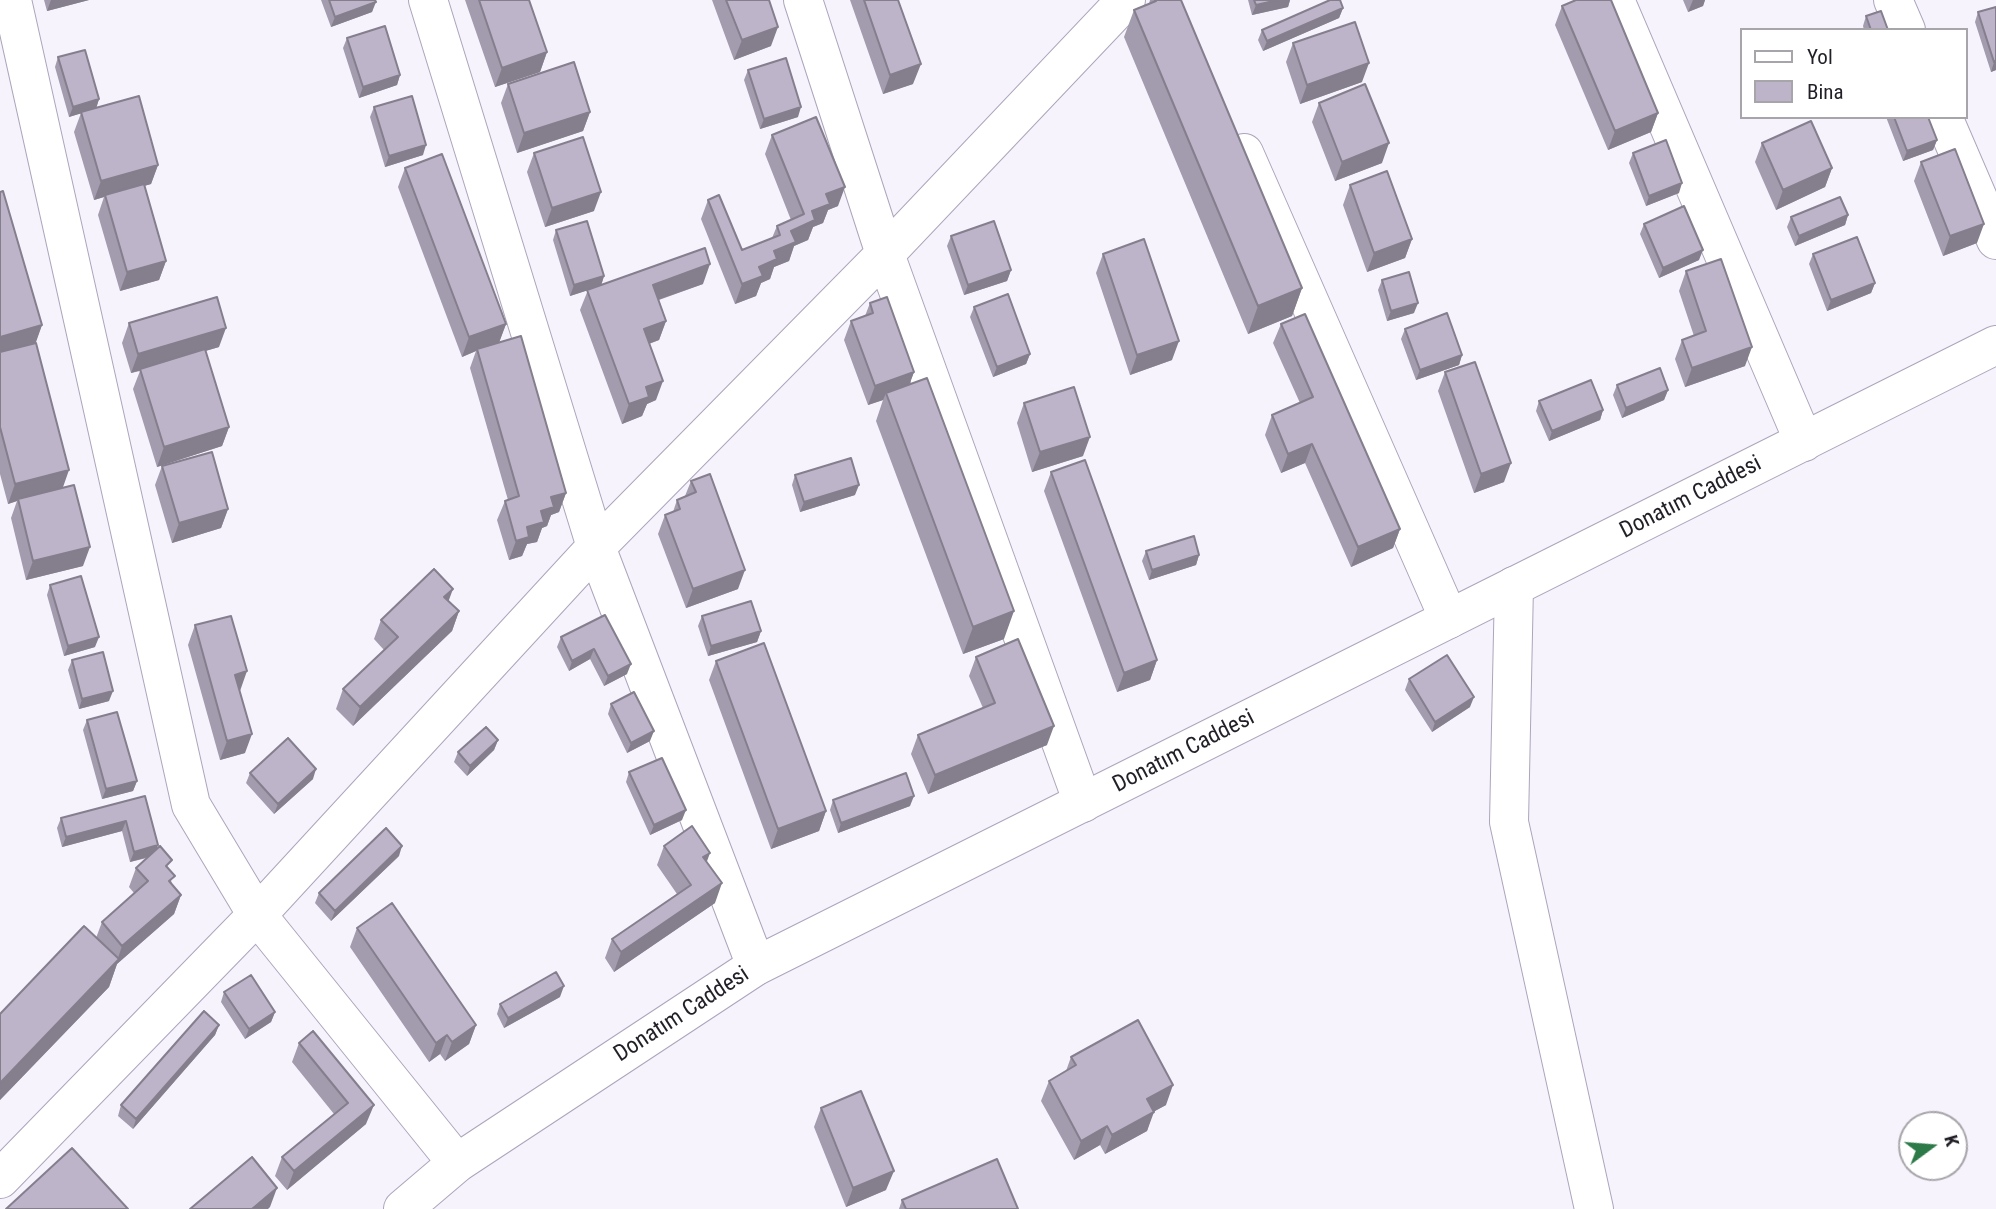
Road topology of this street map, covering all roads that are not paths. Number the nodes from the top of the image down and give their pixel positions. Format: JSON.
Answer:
{"nodes":[{"id":1,"x":12,"y":0,"type":"edge"},
{"id":2,"x":428,"y":0,"type":"edge"},
{"id":3,"x":803,"y":0,"type":"edge"},
{"id":4,"x":1126,"y":0,"type":"edge"},
{"id":5,"x":1615,"y":0,"type":"edge"},
{"id":6,"x":1893,"y":0,"type":"edge"},
{"id":7,"x":1905,"y":28,"type":"edge"},
{"id":8,"x":1944,"y":119,"type":"edge"},
{"id":9,"x":1233,"y":126,"type":"edge"},
{"id":10,"x":1996,"y":240,"type":"edge"},
{"id":11,"x":885,"y":254,"type":"junction"},
{"id":12,"x":1996,"y":345,"type":"edge"},
{"id":13,"x":1804,"y":442,"type":"junction"},
{"id":14,"x":596,"y":547,"type":"junction"},
{"id":15,"x":1514,"y":586,"type":"junction"},
{"id":16,"x":1449,"y":620,"type":"junction"},
{"id":17,"x":1083,"y":803,"type":"junction"},
{"id":18,"x":257,"y":915,"type":"junction"},
{"id":19,"x":756,"y":967,"type":"junction"},
{"id":20,"x":457,"y":1163,"type":"junction"},
{"id":21,"x":0,"y":1179,"type":"edge"},
{"id":22,"x":403,"y":1209,"type":"edge"},
{"id":23,"x":1594,"y":1209,"type":"edge"}],
"edges":[{"from":1,"to":18,"type":"street"},
{"from":2,"to":14,"type":"street"},
{"from":3,"to":11,"type":"street"},
{"from":4,"to":11,"type":"street"},
{"from":5,"to":13,"type":"street"},
{"from":6,"to":7,"type":"street"},
{"from":8,"to":10,"type":"street"},
{"from":9,"to":16,"type":"street"},
{"from":11,"to":14,"type":"street"},
{"from":11,"to":17,"type":"street"},
{"from":12,"to":13,"type":"street","name":"Donatım Caddesi"},
{"from":13,"to":15,"type":"street","name":"Donatım Caddesi"},
{"from":14,"to":18,"type":"street"},
{"from":14,"to":19,"type":"street"},
{"from":15,"to":16,"type":"street","name":"Donatım Caddesi"},
{"from":15,"to":23,"type":"street"},
{"from":16,"to":17,"type":"street","name":"Donatım Caddesi"},
{"from":17,"to":19,"type":"street","name":"Donatım Caddesi"},
{"from":18,"to":20,"type":"street"},
{"from":18,"to":21,"type":"street"},
{"from":19,"to":20,"type":"street","name":"Donatım Caddesi"},
{"from":20,"to":22,"type":"street","name":"Donatım Caddesi"}]}
